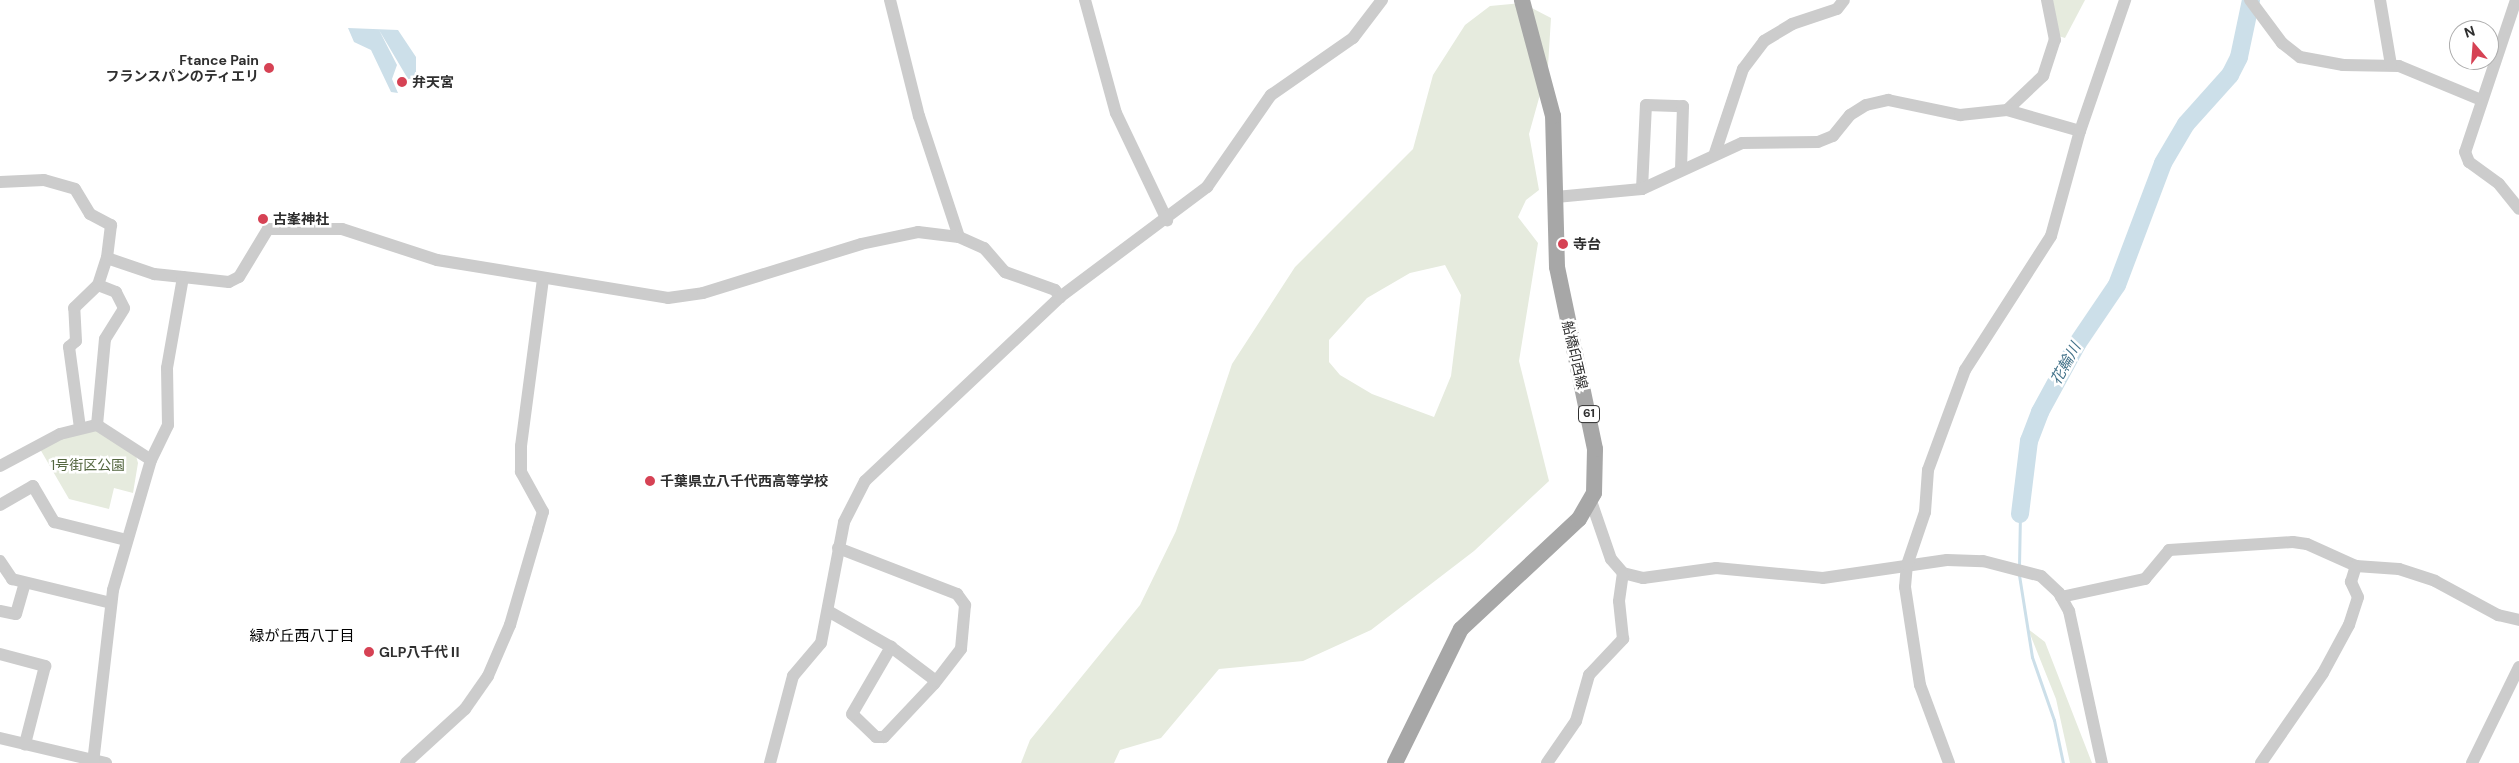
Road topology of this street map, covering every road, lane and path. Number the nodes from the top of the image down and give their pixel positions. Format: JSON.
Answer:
{"nodes":[{"id":1,"x":890,"y":0,"type":"edge"},
{"id":2,"x":1085,"y":0,"type":"edge"},
{"id":3,"x":1382,"y":0,"type":"edge"},
{"id":4,"x":1522,"y":0,"type":"edge"},
{"id":5,"x":1844,"y":0,"type":"edge"},
{"id":6,"x":2047,"y":0,"type":"edge"},
{"id":7,"x":2125,"y":0,"type":"edge"},
{"id":8,"x":2380,"y":0,"type":"edge"},
{"id":9,"x":2516,"y":0,"type":"edge"},
{"id":10,"x":2253,"y":4,"type":"edge"},
{"id":11,"x":2392,"y":65,"type":"junction"},
{"id":12,"x":2481,"y":100,"type":"junction"},
{"id":13,"x":2007,"y":110,"type":"junction"},
{"id":14,"x":2080,"y":131,"type":"junction"},
{"id":15,"x":1715,"y":153,"type":"junction"},
{"id":16,"x":1681,"y":170,"type":"junction"},
{"id":17,"x":0,"y":182,"type":"edge"},
{"id":18,"x":1642,"y":189,"type":"junction"},
{"id":19,"x":1556,"y":197,"type":"junction"},
{"id":20,"x":2519,"y":209,"type":"edge"},
{"id":21,"x":1168,"y":220,"type":"junction"},
{"id":22,"x":959,"y":237,"type":"junction"},
{"id":23,"x":107,"y":258,"type":"junction"},
{"id":24,"x":183,"y":277,"type":"junction"},
{"id":25,"x":540,"y":279,"type":"junction"},
{"id":26,"x":98,"y":285,"type":"junction"},
{"id":27,"x":1060,"y":297,"type":"junction"},
{"id":28,"x":97,"y":425,"type":"junction"},
{"id":29,"x":80,"y":428,"type":"junction"},
{"id":30,"x":151,"y":460,"type":"junction"},
{"id":31,"x":0,"y":466,"type":"edge"},
{"id":32,"x":1591,"y":501,"type":"junction"},
{"id":33,"x":0,"y":505,"type":"edge"},
{"id":34,"x":126,"y":540,"type":"junction"},
{"id":35,"x":838,"y":548,"type":"junction"},
{"id":36,"x":0,"y":561,"type":"edge"},
{"id":37,"x":1907,"y":565,"type":"junction"},
{"id":38,"x":2356,"y":566,"type":"junction"},
{"id":39,"x":1623,"y":573,"type":"junction"},
{"id":40,"x":25,"y":583,"type":"junction"},
{"id":41,"x":2061,"y":597,"type":"junction"},
{"id":42,"x":111,"y":602,"type":"junction"},
{"id":43,"x":0,"y":611,"type":"edge"},
{"id":44,"x":828,"y":611,"type":"junction"},
{"id":45,"x":2519,"y":620,"type":"edge"},
{"id":46,"x":891,"y":646,"type":"junction"},
{"id":47,"x":0,"y":654,"type":"edge"},
{"id":48,"x":2519,"y":667,"type":"edge"},
{"id":49,"x":936,"y":681,"type":"junction"},
{"id":50,"x":0,"y":738,"type":"edge"},
{"id":51,"x":25,"y":744,"type":"junction"},
{"id":52,"x":98,"y":762,"type":"edge"},
{"id":53,"x":1548,"y":762,"type":"edge"},
{"id":54,"x":406,"y":763,"type":"edge"},
{"id":55,"x":770,"y":763,"type":"edge"},
{"id":56,"x":1395,"y":763,"type":"edge"},
{"id":57,"x":1949,"y":763,"type":"edge"},
{"id":58,"x":2102,"y":763,"type":"edge"},
{"id":59,"x":2261,"y":763,"type":"edge"},
{"id":60,"x":2472,"y":763,"type":"edge"}],
"edges":[{"from":1,"to":22,"type":"street"},
{"from":2,"to":21,"type":"street"},
{"from":3,"to":21,"type":"street"},
{"from":4,"to":19,"type":"main road","name":"船橋印西線","number":"61"},
{"from":5,"to":15,"type":"street"},
{"from":6,"to":13,"type":"street"},
{"from":7,"to":14,"type":"street"},
{"from":8,"to":11,"type":"street"},
{"from":9,"to":12,"type":"street"},
{"from":10,"to":11,"type":"street"},
{"from":11,"to":12,"type":"street"},
{"from":12,"to":20,"type":"street"},
{"from":13,"to":14,"type":"street"},
{"from":13,"to":15,"type":"street"},
{"from":14,"to":37,"type":"street"},
{"from":15,"to":16,"type":"street"},
{"from":16,"to":18,"type":"street"},
{"from":16,"to":18,"type":"street"},
{"from":17,"to":23,"type":"street"},
{"from":18,"to":19,"type":"street"},
{"from":19,"to":32,"type":"main road","name":"船橋印西線","number":"61"},
{"from":21,"to":27,"type":"street"},
{"from":22,"to":25,"type":"street"},
{"from":22,"to":27,"type":"street"},
{"from":23,"to":24,"type":"street"},
{"from":23,"to":26,"type":"street"},
{"from":24,"to":25,"type":"street"},
{"from":24,"to":30,"type":"street"},
{"from":25,"to":54,"type":"street"},
{"from":26,"to":28,"type":"street"},
{"from":26,"to":29,"type":"street"},
{"from":27,"to":35,"type":"street"},
{"from":28,"to":29,"type":"street"},
{"from":28,"to":30,"type":"street"},
{"from":29,"to":31,"type":"street"},
{"from":30,"to":34,"type":"street"},
{"from":32,"to":39,"type":"street"},
{"from":32,"to":56,"type":"main road","name":"船橋印西線","number":"61"},
{"from":33,"to":34,"type":"street"},
{"from":34,"to":42,"type":"street"},
{"from":35,"to":44,"type":"street"},
{"from":35,"to":49,"type":"street"},
{"from":36,"to":40,"type":"street"},
{"from":37,"to":39,"type":"street"},
{"from":37,"to":41,"type":"street"},
{"from":37,"to":57,"type":"street"},
{"from":38,"to":41,"type":"street"},
{"from":38,"to":45,"type":"street"},
{"from":38,"to":59,"type":"street"},
{"from":39,"to":53,"type":"street"},
{"from":40,"to":42,"type":"street"},
{"from":40,"to":43,"type":"street"},
{"from":41,"to":58,"type":"street"},
{"from":42,"to":52,"type":"street"},
{"from":44,"to":46,"type":"street"},
{"from":44,"to":55,"type":"street"},
{"from":46,"to":49,"type":"street"},
{"from":46,"to":49,"type":"street"},
{"from":47,"to":51,"type":"street"},
{"from":48,"to":60,"type":"street"},
{"from":50,"to":51,"type":"street"},
{"from":51,"to":52,"type":"street"}]}
